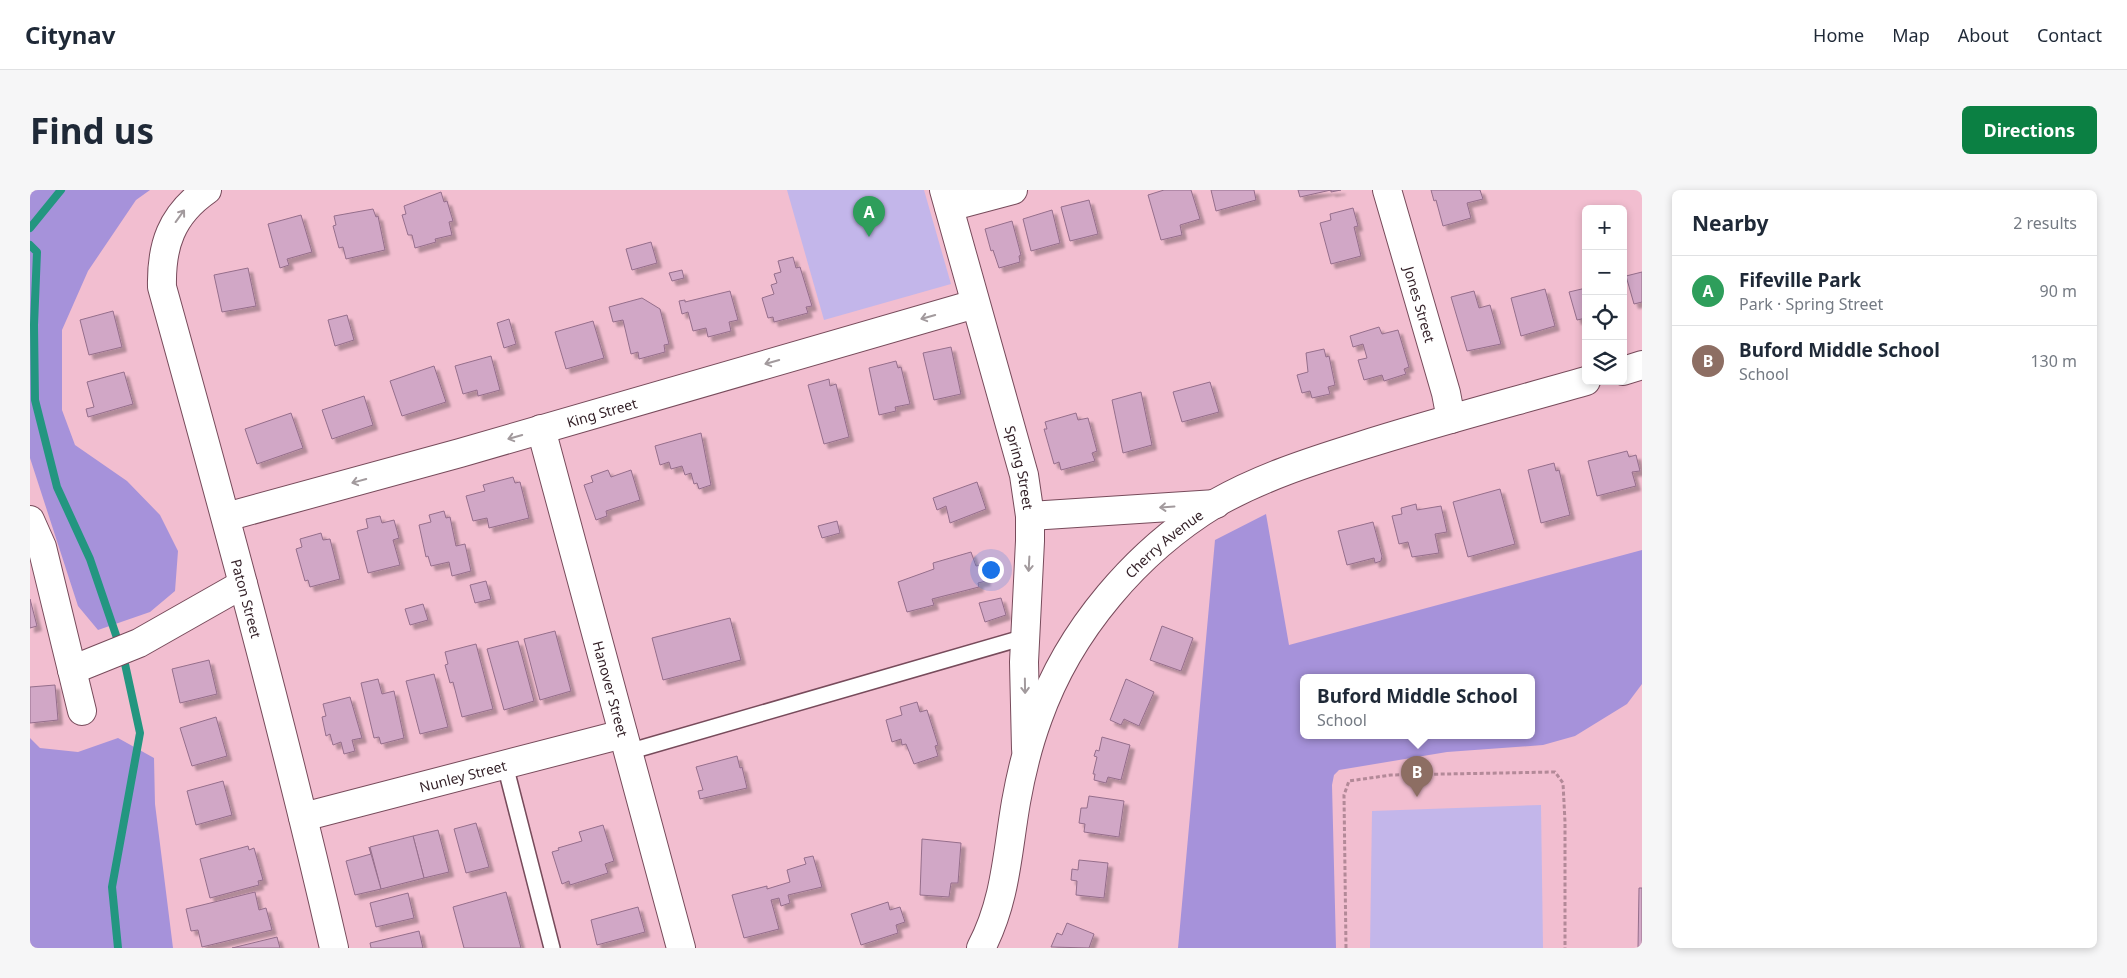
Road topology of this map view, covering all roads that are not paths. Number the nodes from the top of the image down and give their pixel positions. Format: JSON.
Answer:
{"nodes":[{"id":1,"x":206,"y":190,"type":"edge"},
{"id":2,"x":1013,"y":190,"type":"edge"},
{"id":3,"x":1387,"y":190,"type":"edge"},
{"id":4,"x":947,"y":199,"type":"edge"},
{"id":5,"x":975,"y":304,"type":"junction"},
{"id":6,"x":1642,"y":365,"type":"edge"},
{"id":7,"x":1627,"y":370,"type":"edge"},
{"id":8,"x":1582,"y":382,"type":"edge"},
{"id":9,"x":1451,"y":419,"type":"junction"},
{"id":10,"x":541,"y":429,"type":"junction"},
{"id":11,"x":1216,"y":504,"type":"junction"},
{"id":12,"x":1030,"y":516,"type":"junction"},
{"id":13,"x":226,"y":517,"type":"junction"},
{"id":14,"x":30,"y":520,"type":"edge"},
{"id":15,"x":243,"y":584,"type":"junction"},
{"id":16,"x":1025,"y":637,"type":"junction"},
{"id":17,"x":72,"y":670,"type":"junction"},
{"id":18,"x":82,"y":711,"type":"dead end"},
{"id":19,"x":625,"y":743,"type":"junction"},
{"id":20,"x":1026,"y":754,"type":"junction"},
{"id":21,"x":505,"y":765,"type":"junction"},
{"id":22,"x":303,"y":817,"type":"junction"},
{"id":23,"x":334,"y":948,"type":"edge"},
{"id":24,"x":552,"y":948,"type":"edge"},
{"id":25,"x":681,"y":948,"type":"edge"},
{"id":26,"x":980,"y":948,"type":"edge"}],
"edges":[{"from":13,"to":1,"type":"street","name":"Paton Street","one_way":true},
{"from":2,"to":4,"type":"street"},
{"from":3,"to":9,"type":"street","name":"Jones Street"},
{"from":4,"to":5,"type":"street","name":"Spring Street"},
{"from":5,"to":10,"type":"street","name":"King Street","one_way":true},
{"from":5,"to":12,"type":"street","name":"Spring Street"},
{"from":6,"to":7,"type":"street"},
{"from":8,"to":9,"type":"street","name":"Cherry Avenue"},
{"from":9,"to":11,"type":"street","name":"Cherry Avenue"},
{"from":10,"to":13,"type":"street","name":"King Street","one_way":true},
{"from":10,"to":19,"type":"street","name":"Hanover Street"},
{"from":11,"to":12,"type":"street","one_way":true},
{"from":11,"to":20,"type":"street","name":"Cherry Avenue"},
{"from":12,"to":16,"type":"street","name":"Spring Street","one_way":true},
{"from":13,"to":15,"type":"street","name":"Paton Street"},
{"from":14,"to":17,"type":"street"},
{"from":15,"to":17,"type":"street"},
{"from":15,"to":22,"type":"street","name":"Paton Street"},
{"from":16,"to":19,"type":"lane"},
{"from":16,"to":20,"type":"street","name":"Spring Street","one_way":true},
{"from":17,"to":18,"type":"street"},
{"from":19,"to":21,"type":"street","name":"Nunley Street"},
{"from":19,"to":25,"type":"street","name":"Hanover Street"},
{"from":20,"to":26,"type":"street","name":"Cherry Avenue"},
{"from":21,"to":22,"type":"street","name":"Nunley Street"},
{"from":21,"to":24,"type":"lane"},
{"from":22,"to":23,"type":"street","name":"Paton Street"}]}
